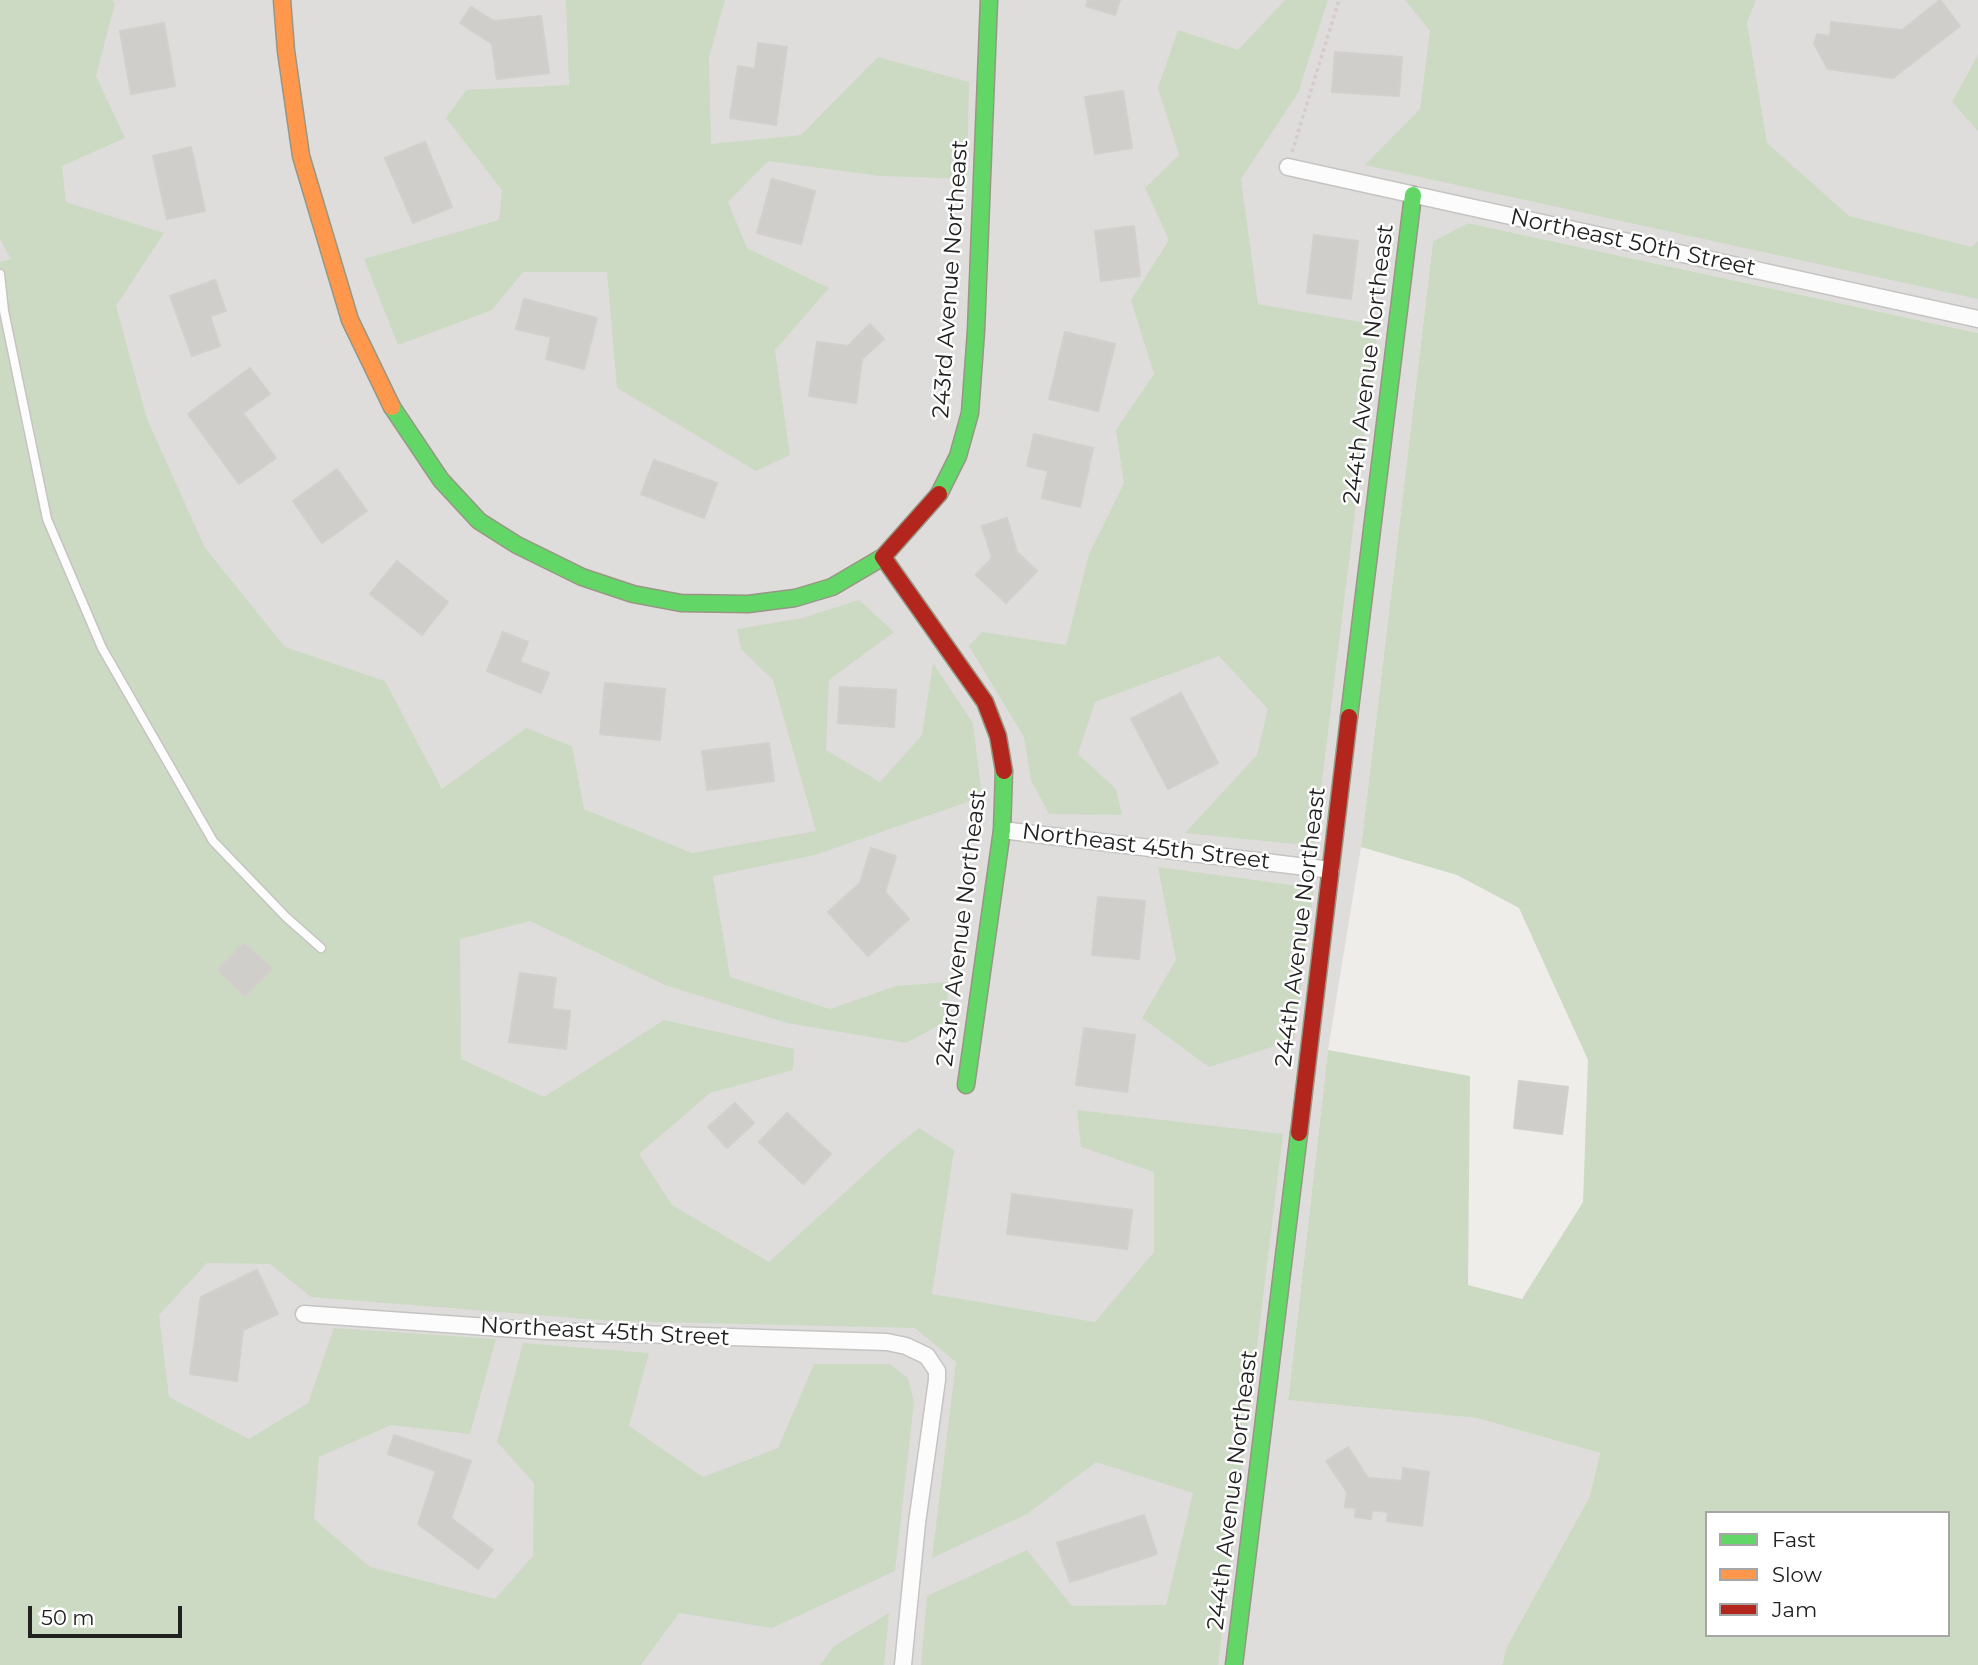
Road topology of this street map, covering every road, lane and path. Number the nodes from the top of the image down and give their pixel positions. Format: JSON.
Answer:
{"nodes":[{"id":1,"x":282,"y":0,"type":"edge"},
{"id":2,"x":989,"y":0,"type":"edge"},
{"id":3,"x":1339,"y":0,"type":"edge"},
{"id":4,"x":1287,"y":167,"type":"joint"},
{"id":5,"x":1413,"y":195,"type":"junction"},
{"id":6,"x":0,"y":274,"type":"edge"},
{"id":7,"x":1978,"y":318,"type":"edge"},
{"id":8,"x":883,"y":557,"type":"junction"},
{"id":9,"x":1002,"y":830,"type":"junction"},
{"id":10,"x":1331,"y":870,"type":"junction"},
{"id":11,"x":321,"y":948,"type":"dead end"},
{"id":12,"x":965,"y":1085,"type":"dead end"},
{"id":13,"x":304,"y":1314,"type":"dead end"},
{"id":14,"x":903,"y":1665,"type":"edge"},
{"id":15,"x":1234,"y":1665,"type":"edge"}],
"edges":[{"from":1,"to":8,"type":"street"},
{"from":2,"to":8,"type":"street","name":"243rd Avenue Northeast"},
{"from":3,"to":4,"type":"path"},
{"from":4,"to":5,"type":"street","name":"Northeast 50th Street"},
{"from":5,"to":7,"type":"street","name":"Northeast 50th Street"},
{"from":5,"to":10,"type":"street","name":"244th Avenue Northeast"},
{"from":6,"to":11,"type":"lane"},
{"from":8,"to":9,"type":"street","name":"243rd Avenue Northeast"},
{"from":9,"to":10,"type":"street","name":"Northeast 45th Street"},
{"from":9,"to":12,"type":"street","name":"243rd Avenue Northeast"},
{"from":10,"to":15,"type":"street","name":"244th Avenue Northeast"},
{"from":13,"to":14,"type":"street","name":"Northeast 45th Street"}]}
